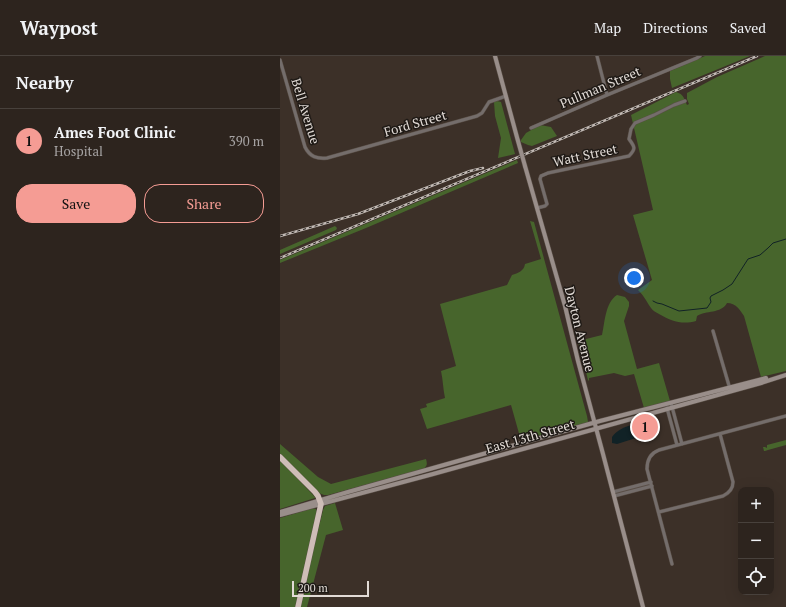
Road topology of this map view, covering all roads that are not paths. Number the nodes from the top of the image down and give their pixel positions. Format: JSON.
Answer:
{"nodes":[{"id":1,"x":495,"y":56,"type":"edge"},
{"id":2,"x":597,"y":56,"type":"edge"},
{"id":3,"x":700,"y":56,"type":"edge"},
{"id":4,"x":280,"y":60,"type":"edge"},
{"id":5,"x":607,"y":95,"type":"junction"},
{"id":6,"x":506,"y":96,"type":"junction"},
{"id":7,"x":685,"y":101,"type":"dead end"},
{"id":8,"x":531,"y":128,"type":"dead end"},
{"id":9,"x":322,"y":159,"type":"joint"},
{"id":10,"x":537,"y":208,"type":"junction"},
{"id":11,"x":713,"y":331,"type":"dead end"},
{"id":12,"x":786,"y":374,"type":"edge"},
{"id":13,"x":730,"y":389,"type":"junction"},
{"id":14,"x":672,"y":405,"type":"junction"},
{"id":15,"x":666,"y":406,"type":"junction"},
{"id":16,"x":786,"y":416,"type":"edge"},
{"id":17,"x":596,"y":425,"type":"junction"},
{"id":18,"x":720,"y":434,"type":"junction"},
{"id":19,"x":682,"y":444,"type":"junction"},
{"id":20,"x":677,"y":445,"type":"junction"},
{"id":21,"x":280,"y":457,"type":"edge"},
{"id":22,"x":651,"y":482,"type":"junction"},
{"id":23,"x":652,"y":486,"type":"junction"},
{"id":24,"x":613,"y":494,"type":"junction"},
{"id":25,"x":321,"y":502,"type":"junction"},
{"id":26,"x":659,"y":512,"type":"junction"},
{"id":27,"x":280,"y":513,"type":"edge"},
{"id":28,"x":672,"y":564,"type":"dead end"},
{"id":29,"x":298,"y":607,"type":"edge"},
{"id":30,"x":643,"y":607,"type":"edge"}],
"edges":[{"from":1,"to":6,"type":"main road","name":"Dayton Avenue"},
{"from":2,"to":5,"type":"street"},
{"from":3,"to":5,"type":"street","name":"Pullman Street"},
{"from":4,"to":9,"type":"street","name":"Bell Avenue"},
{"from":5,"to":8,"type":"street","name":"Pullman Street"},
{"from":6,"to":9,"type":"street","name":"Ford Street"},
{"from":6,"to":10,"type":"main road","name":"Dayton Avenue","bridge":true},
{"from":7,"to":10,"type":"street","name":"Watt Street"},
{"from":10,"to":17,"type":"main road","name":"Dayton Avenue"},
{"from":11,"to":13,"type":"street"},
{"from":12,"to":13,"type":"main road","name":"East 13th Street"},
{"from":13,"to":14,"type":"main road","name":"East 13th Street"},
{"from":14,"to":15,"type":"main road","name":"East 13th Street"},
{"from":14,"to":19,"type":"street"},
{"from":15,"to":17,"type":"main road","name":"East 13th Street"},
{"from":15,"to":20,"type":"street"},
{"from":16,"to":18,"type":"street"},
{"from":17,"to":24,"type":"main road","name":"Dayton Avenue"},
{"from":17,"to":25,"type":"main road","name":"East 13th Street"},
{"from":18,"to":19,"type":"street"},
{"from":18,"to":26,"type":"street"},
{"from":19,"to":20,"type":"street"},
{"from":20,"to":22,"type":"street"},
{"from":21,"to":25,"type":"highway"},
{"from":22,"to":23,"type":"street"},
{"from":22,"to":24,"type":"street"},
{"from":23,"to":24,"type":"street"},
{"from":23,"to":26,"type":"street"},
{"from":24,"to":30,"type":"main road","name":"Dayton Avenue"},
{"from":25,"to":27,"type":"main road","name":"East 13th Street"},
{"from":25,"to":29,"type":"highway"},
{"from":26,"to":28,"type":"street"}]}
